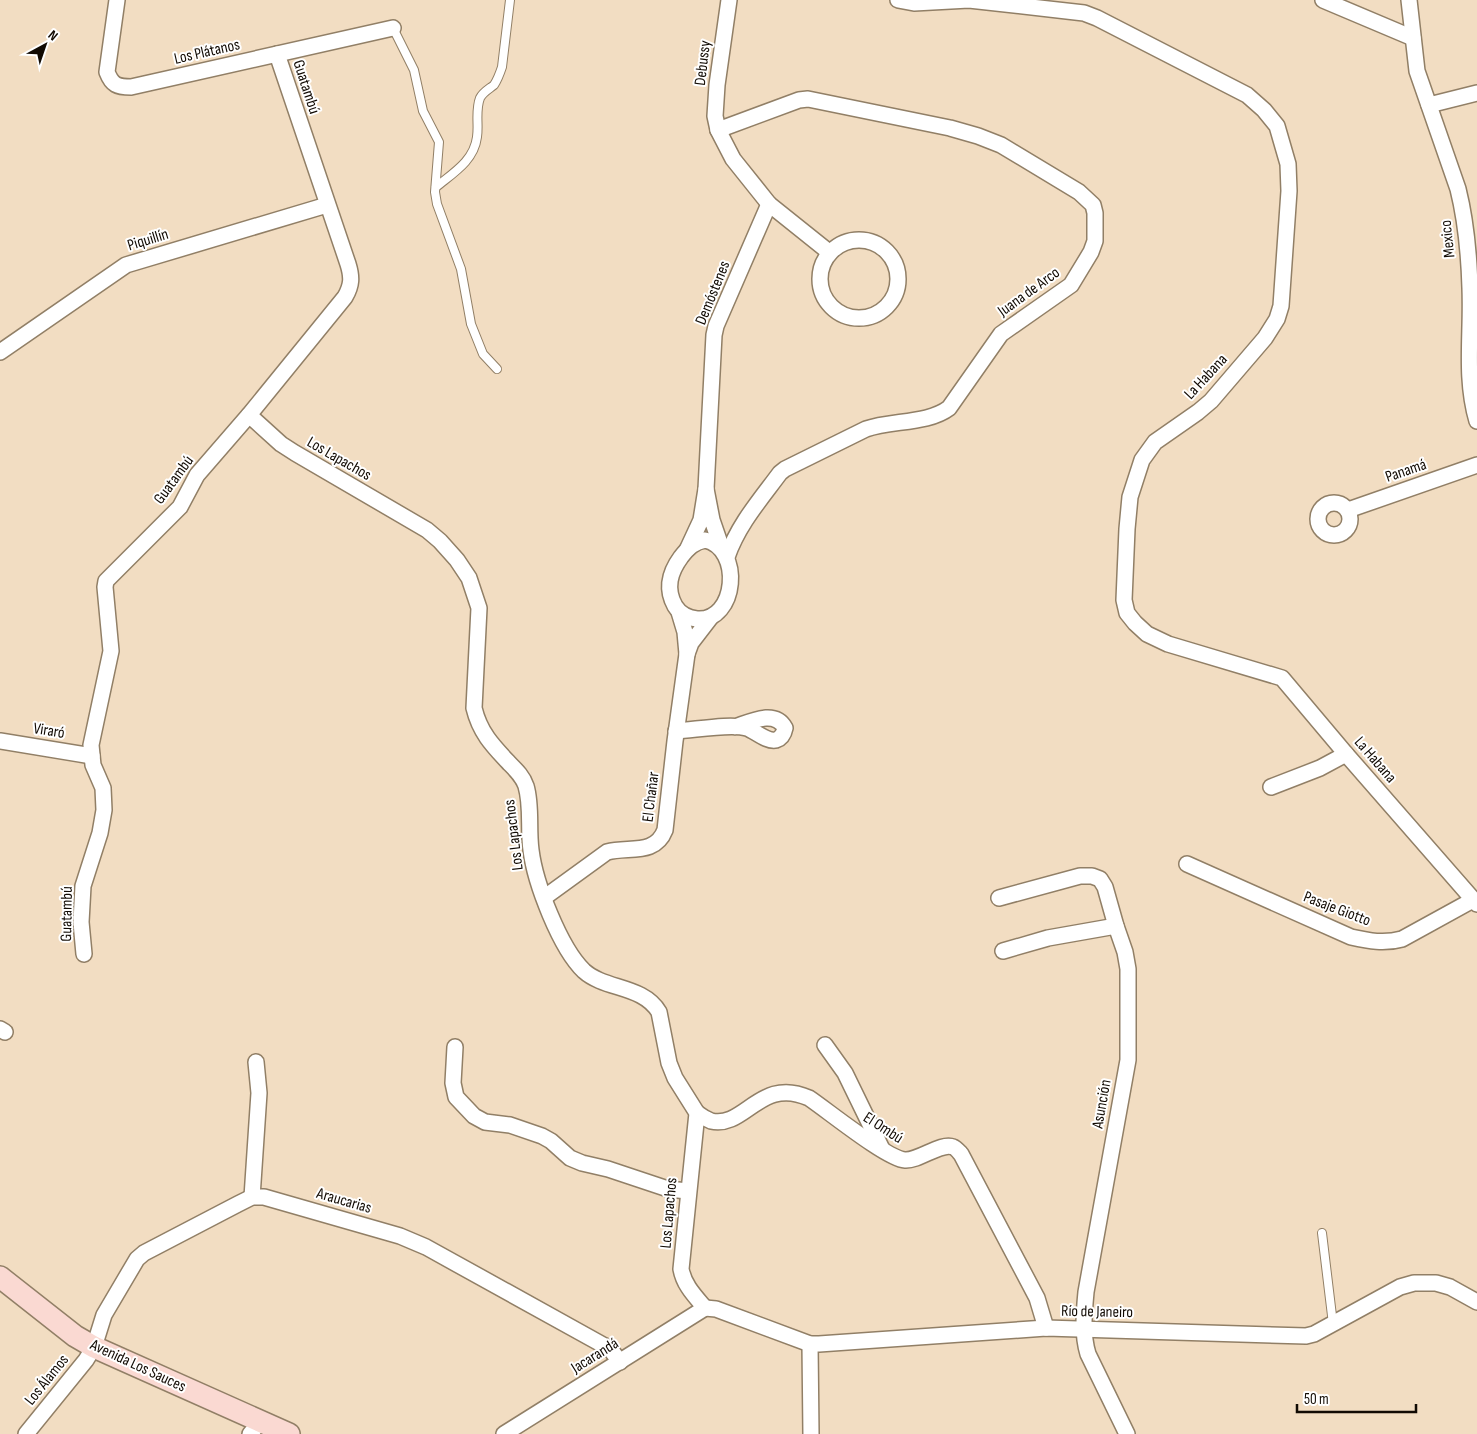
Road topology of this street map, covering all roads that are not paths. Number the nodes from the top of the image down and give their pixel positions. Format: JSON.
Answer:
{"nodes":[{"id":1,"x":117,"y":0,"type":"edge"},
{"id":2,"x":510,"y":0,"type":"edge"},
{"id":3,"x":729,"y":0,"type":"edge"},
{"id":4,"x":898,"y":0,"type":"edge"},
{"id":5,"x":1323,"y":0,"type":"edge"},
{"id":6,"x":1409,"y":0,"type":"edge"},
{"id":7,"x":393,"y":28,"type":"joint"},
{"id":8,"x":1413,"y":38,"type":"junction"},
{"id":9,"x":277,"y":54,"type":"junction"},
{"id":10,"x":1477,"y":94,"type":"edge"},
{"id":11,"x":1429,"y":105,"type":"junction"},
{"id":12,"x":718,"y":130,"type":"junction"},
{"id":13,"x":436,"y":187,"type":"junction"},
{"id":14,"x":327,"y":204,"type":"junction"},
{"id":15,"x":768,"y":204,"type":"junction"},
{"id":16,"x":1472,"y":244,"type":"edge"},
{"id":17,"x":829,"y":252,"type":"junction"},
{"id":18,"x":0,"y":352,"type":"edge"},
{"id":19,"x":497,"y":369,"type":"dead end"},
{"id":20,"x":249,"y":415,"type":"junction"},
{"id":21,"x":1477,"y":421,"type":"edge"},
{"id":22,"x":1477,"y":465,"type":"edge"},
{"id":23,"x":706,"y":488,"type":"junction"},
{"id":24,"x":1348,"y":510,"type":"dead end"},
{"id":25,"x":746,"y":519,"type":"junction"},
{"id":26,"x":712,"y":520,"type":"junction"},
{"id":27,"x":688,"y":548,"type":"junction"},
{"id":28,"x":724,"y":553,"type":"junction"},
{"id":29,"x":679,"y":612,"type":"junction"},
{"id":30,"x":711,"y":617,"type":"junction"},
{"id":31,"x":688,"y":654,"type":"junction"},
{"id":32,"x":735,"y":727,"type":"dead end"},
{"id":33,"x":676,"y":731,"type":"junction"},
{"id":34,"x":0,"y":741,"type":"edge"},
{"id":35,"x":1346,"y":754,"type":"junction"},
{"id":36,"x":92,"y":756,"type":"junction"},
{"id":37,"x":1272,"y":787,"type":"dead end"},
{"id":38,"x":1188,"y":864,"type":"dead end"},
{"id":39,"x":545,"y":897,"type":"junction"},
{"id":40,"x":999,"y":898,"type":"dead end"},
{"id":41,"x":1476,"y":905,"type":"edge"},
{"id":42,"x":1116,"y":926,"type":"junction"},
{"id":43,"x":1004,"y":951,"type":"dead end"},
{"id":44,"x":84,"y":954,"type":"dead end"},
{"id":45,"x":825,"y":1045,"type":"dead end"},
{"id":46,"x":455,"y":1047,"type":"dead end"},
{"id":47,"x":256,"y":1062,"type":"dead end"},
{"id":48,"x":697,"y":1113,"type":"junction"},
{"id":49,"x":883,"y":1150,"type":"junction"},
{"id":50,"x":688,"y":1191,"type":"junction"},
{"id":51,"x":252,"y":1197,"type":"junction"},
{"id":52,"x":1322,"y":1233,"type":"dead end"},
{"id":53,"x":0,"y":1277,"type":"edge"},
{"id":54,"x":1477,"y":1302,"type":"edge"},
{"id":55,"x":705,"y":1308,"type":"junction"},
{"id":56,"x":1332,"y":1324,"type":"junction"},
{"id":57,"x":1046,"y":1328,"type":"junction"},
{"id":58,"x":1083,"y":1328,"type":"junction"},
{"id":59,"x":810,"y":1344,"type":"junction"},
{"id":60,"x":94,"y":1347,"type":"junction"},
{"id":61,"x":620,"y":1362,"type":"junction"},
{"id":62,"x":255,"y":1428,"type":"edge"},
{"id":63,"x":26,"y":1434,"type":"edge"},
{"id":64,"x":289,"y":1434,"type":"edge"},
{"id":65,"x":504,"y":1434,"type":"edge"},
{"id":66,"x":811,"y":1434,"type":"edge"},
{"id":67,"x":1127,"y":1434,"type":"edge"}],
"edges":[{"from":1,"to":9,"type":"street","name":"Los Plátanos"},
{"from":2,"to":13,"type":"lane"},
{"from":3,"to":12,"type":"street","name":"Debussy"},
{"from":4,"to":35,"type":"street","name":"La Habana"},
{"from":5,"to":8,"type":"street"},
{"from":6,"to":8,"type":"street","name":"Mexico"},
{"from":7,"to":9,"type":"street","name":"Los Plátanos"},
{"from":7,"to":13,"type":"lane"},
{"from":8,"to":11,"type":"street","name":"Mexico"},
{"from":9,"to":14,"type":"street","name":"Guatambú"},
{"from":10,"to":11,"type":"street"},
{"from":11,"to":16,"type":"street","name":"Mexico"},
{"from":12,"to":15,"type":"street"},
{"from":12,"to":25,"type":"street","name":"Juana de Arco"},
{"from":13,"to":19,"type":"lane"},
{"from":14,"to":18,"type":"street","name":"Piquillín"},
{"from":14,"to":20,"type":"street","name":"Guatambú"},
{"from":15,"to":17,"type":"street"},
{"from":15,"to":23,"type":"street","name":"Demóstenes"},
{"from":16,"to":21,"type":"street","name":"Mexico"},
{"from":17,"to":17,"type":"street"},
{"from":20,"to":36,"type":"street","name":"Guatambú"},
{"from":20,"to":39,"type":"street","name":"Los Lapachos"},
{"from":22,"to":24,"type":"street","name":"Panamá"},
{"from":23,"to":26,"type":"street","name":"Demóstenes"},
{"from":23,"to":27,"type":"street","name":"Demóstenes"},
{"from":25,"to":26,"type":"street"},
{"from":25,"to":28,"type":"street","name":"Juana de Arco"},
{"from":26,"to":28,"type":"street","name":"Demóstenes"},
{"from":27,"to":28,"type":"street"},
{"from":27,"to":29,"type":"street","name":"Demóstenes"},
{"from":28,"to":30,"type":"street","name":"Demóstenes"},
{"from":29,"to":30,"type":"street"},
{"from":29,"to":31,"type":"street","name":"El Chañar"},
{"from":30,"to":31,"type":"street","name":"El Chañar"},
{"from":31,"to":33,"type":"street","name":"El Chañar"},
{"from":32,"to":33,"type":"street"},
{"from":33,"to":39,"type":"street","name":"El Chañar"},
{"from":34,"to":36,"type":"street","name":"Viraró"},
{"from":35,"to":37,"type":"street"},
{"from":35,"to":41,"type":"street","name":"La Habana"},
{"from":36,"to":44,"type":"street","name":"Guatambú"},
{"from":38,"to":41,"type":"street","name":"Pasaje Giotto"},
{"from":39,"to":48,"type":"street","name":"Los Lapachos"},
{"from":40,"to":42,"type":"street","name":"Asunción"},
{"from":42,"to":43,"type":"street"},
{"from":42,"to":58,"type":"street","name":"Asunción"},
{"from":45,"to":49,"type":"street"},
{"from":46,"to":50,"type":"street"},
{"from":47,"to":51,"type":"street"},
{"from":48,"to":49,"type":"street","name":"El Ombú"},
{"from":48,"to":50,"type":"street","name":"Los Lapachos"},
{"from":49,"to":57,"type":"street","name":"El Ombú"},
{"from":50,"to":55,"type":"street","name":"Los Lapachos"},
{"from":51,"to":60,"type":"street"},
{"from":51,"to":61,"type":"street","name":"Araucarias"},
{"from":52,"to":56,"type":"lane"},
{"from":53,"to":60,"type":"main road","name":"Avenida Los Sauces"},
{"from":54,"to":56,"type":"street","name":"Río de Janeiro"},
{"from":55,"to":59,"type":"street","name":"Río de Janeiro"},
{"from":55,"to":61,"type":"street","name":"Jacarandá"},
{"from":56,"to":58,"type":"street","name":"Río de Janeiro"},
{"from":57,"to":58,"type":"street","name":"Río de Janeiro"},
{"from":57,"to":59,"type":"street","name":"Río de Janeiro"},
{"from":58,"to":67,"type":"street","name":"Asunción"},
{"from":59,"to":66,"type":"street"},
{"from":60,"to":62,"type":"main road","name":"Avenida Los Sauces"},
{"from":60,"to":63,"type":"street","name":"Los Álamos"},
{"from":61,"to":65,"type":"street","name":"Jacarandá"},
{"from":62,"to":64,"type":"main road","name":"Avenida Los Sauces"}]}
